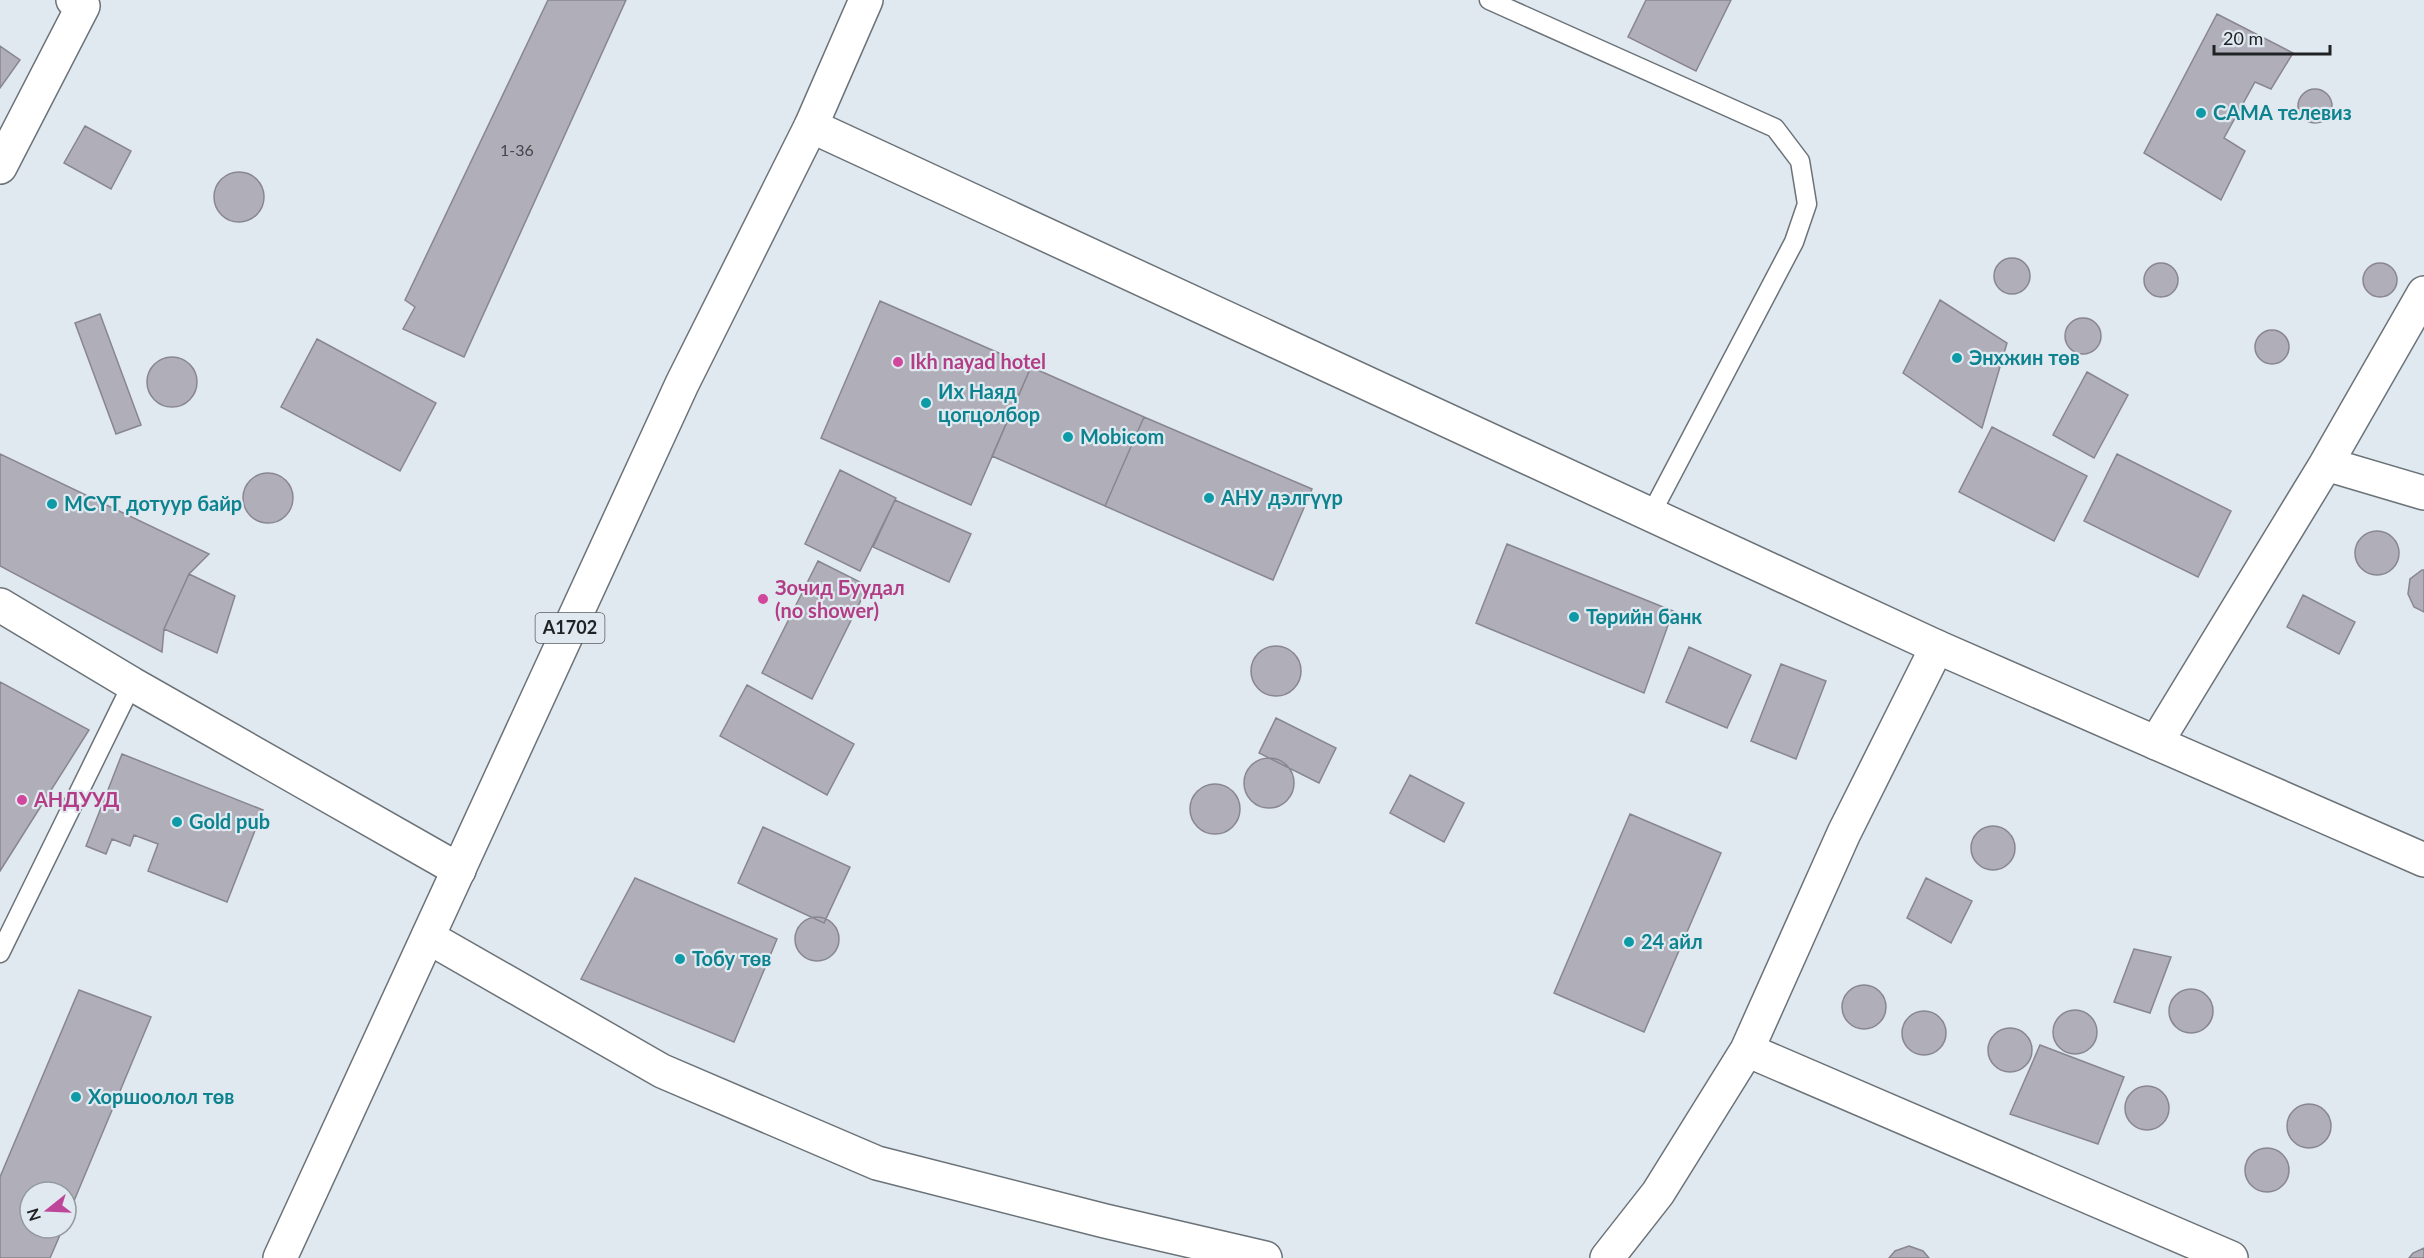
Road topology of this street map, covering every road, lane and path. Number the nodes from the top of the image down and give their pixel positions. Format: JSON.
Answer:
{"nodes":[{"id":1,"x":73,"y":0,"type":"edge"},
{"id":2,"x":866,"y":0,"type":"edge"},
{"id":3,"x":1489,"y":0,"type":"edge"},
{"id":4,"x":811,"y":126,"type":"junction"},
{"id":5,"x":0,"y":167,"type":"edge"},
{"id":6,"x":2424,"y":293,"type":"edge"},
{"id":7,"x":2326,"y":464,"type":"junction"},
{"id":8,"x":2424,"y":493,"type":"edge"},
{"id":9,"x":1652,"y":514,"type":"junction"},
{"id":10,"x":0,"y":605,"type":"edge"},
{"id":11,"x":1938,"y":646,"type":"junction"},
{"id":12,"x":132,"y":684,"type":"junction"},
{"id":13,"x":2156,"y":742,"type":"junction"},
{"id":14,"x":2424,"y":860,"type":"edge"},
{"id":15,"x":459,"y":870,"type":"junction"},
{"id":16,"x":428,"y":937,"type":"junction"},
{"id":17,"x":0,"y":952,"type":"edge"},
{"id":18,"x":1747,"y":1050,"type":"junction"},
{"id":19,"x":280,"y":1258,"type":"edge"},
{"id":20,"x":1265,"y":1258,"type":"edge"},
{"id":21,"x":1607,"y":1258,"type":"edge"},
{"id":22,"x":2231,"y":1258,"type":"edge"}],
"edges":[{"from":1,"to":5,"type":"main road"},
{"from":2,"to":4,"type":"main road","number":"A1702"},
{"from":3,"to":9,"type":"lane"},
{"from":4,"to":9,"type":"main road"},
{"from":4,"to":15,"type":"main road","number":"A1702"},
{"from":6,"to":7,"type":"main road"},
{"from":7,"to":8,"type":"main road"},
{"from":7,"to":13,"type":"main road"},
{"from":9,"to":11,"type":"main road"},
{"from":10,"to":12,"type":"main road"},
{"from":11,"to":13,"type":"main road"},
{"from":11,"to":18,"type":"main road"},
{"from":12,"to":15,"type":"main road"},
{"from":12,"to":17,"type":"lane"},
{"from":13,"to":14,"type":"main road"},
{"from":15,"to":16,"type":"main road","number":"A1702"},
{"from":16,"to":19,"type":"main road","number":"A1702"},
{"from":16,"to":20,"type":"main road"},
{"from":18,"to":21,"type":"main road"},
{"from":18,"to":22,"type":"main road"}]}
